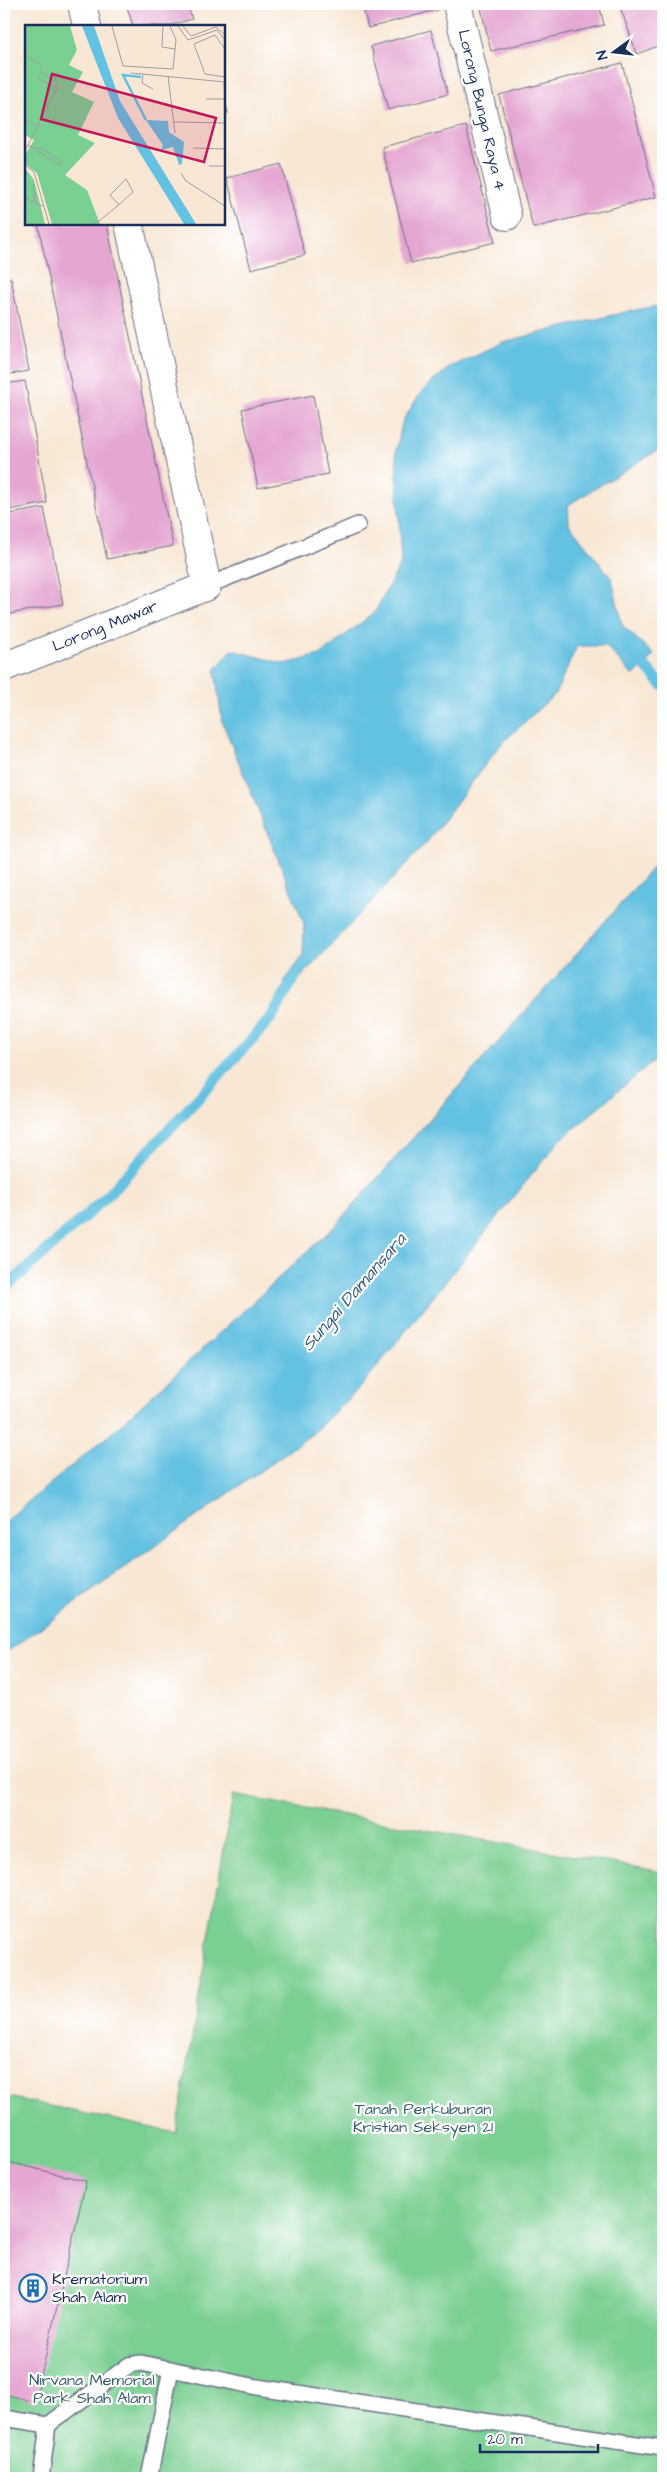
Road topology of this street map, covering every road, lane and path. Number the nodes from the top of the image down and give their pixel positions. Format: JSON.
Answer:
{"nodes":[{"id":1,"x":82,"y":4,"type":"edge"},
{"id":2,"x":457,"y":4,"type":"edge"},
{"id":3,"x":87,"y":25,"type":"edge"},
{"id":4,"x":507,"y":216,"type":"dead end"},
{"id":5,"x":129,"y":225,"type":"edge"},
{"id":6,"x":358,"y":525,"type":"dead end"},
{"id":7,"x":207,"y":586,"type":"junction"},
{"id":8,"x":4,"y":667,"type":"edge"},
{"id":9,"x":171,"y":2369,"type":"junction"},
{"id":10,"x":4,"y":2418,"type":"edge"},
{"id":11,"x":48,"y":2425,"type":"junction"},
{"id":12,"x":663,"y":2448,"type":"edge"},
{"id":13,"x":41,"y":2478,"type":"edge"},
{"id":14,"x":149,"y":2478,"type":"edge"}],
"edges":[{"from":1,"to":3,"type":"street"},
{"from":2,"to":4,"type":"street","name":"Lorong Bunga Raya 4"},
{"from":5,"to":7,"type":"street"},
{"from":6,"to":7,"type":"lane"},
{"from":7,"to":8,"type":"street","name":"Lorong Mawar"},
{"from":9,"to":11,"type":"lane"},
{"from":9,"to":12,"type":"lane"},
{"from":9,"to":14,"type":"lane"},
{"from":10,"to":11,"type":"lane"},
{"from":11,"to":13,"type":"lane"}]}
